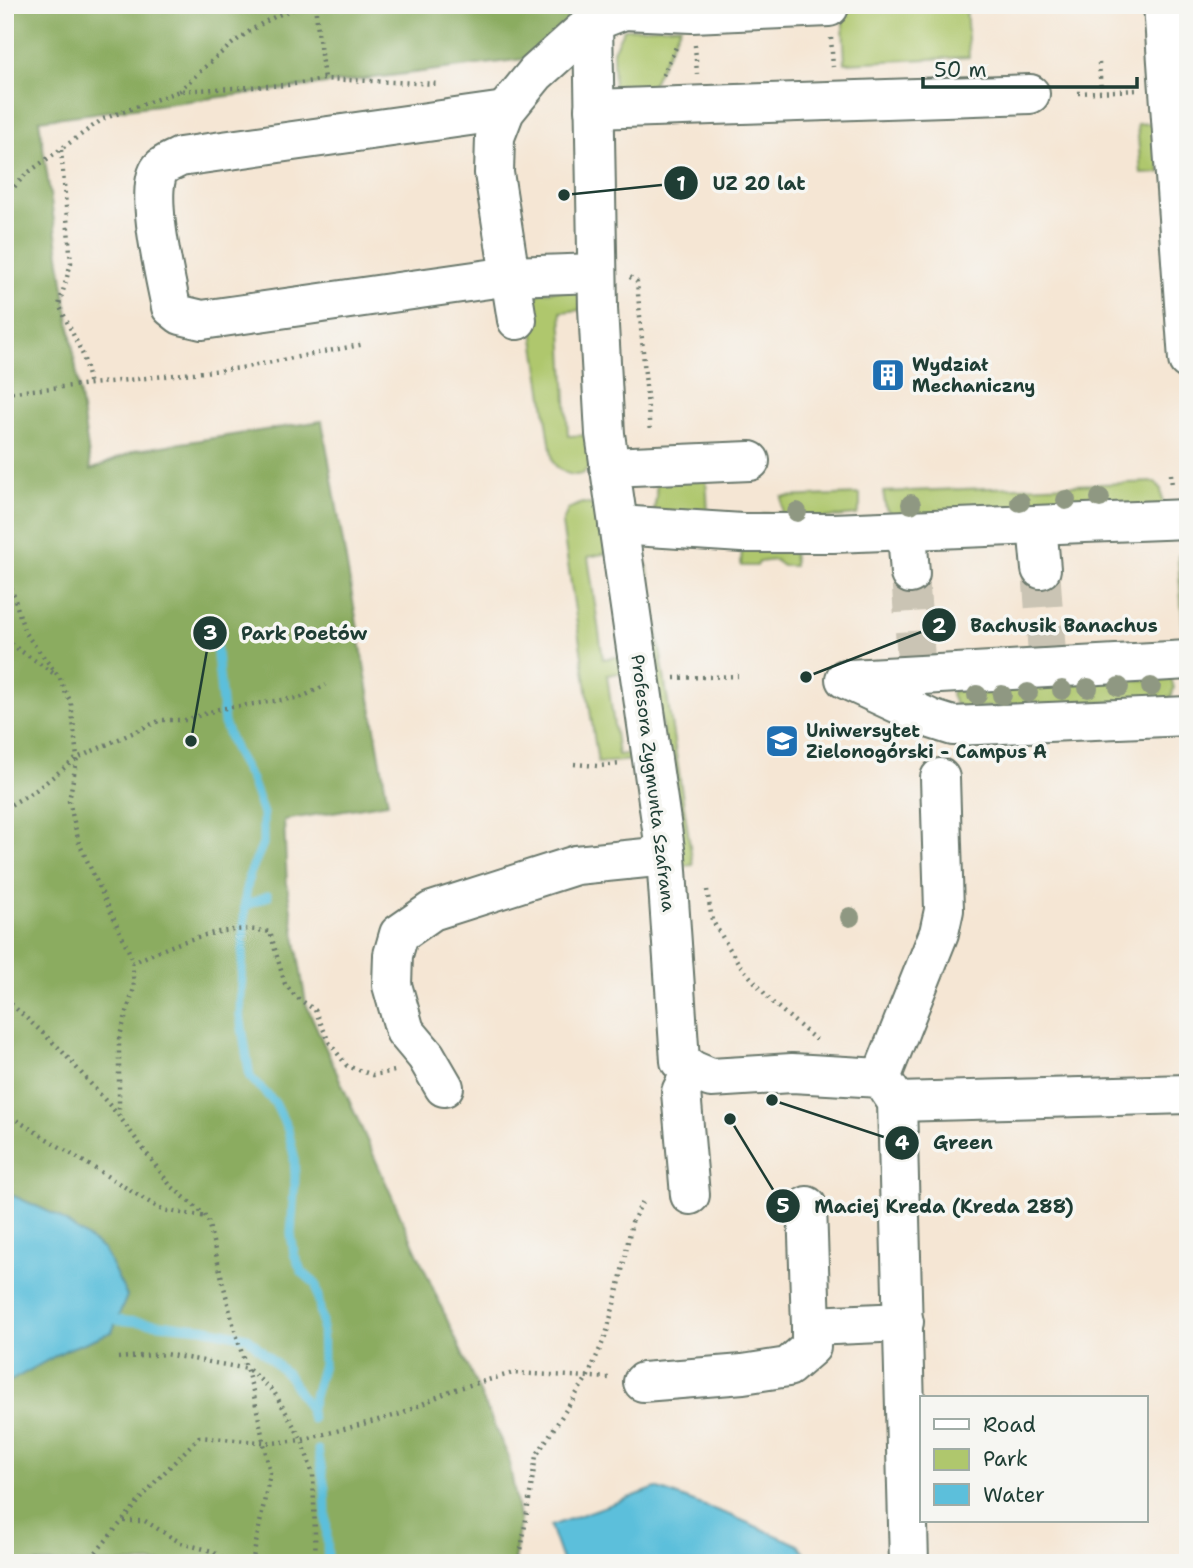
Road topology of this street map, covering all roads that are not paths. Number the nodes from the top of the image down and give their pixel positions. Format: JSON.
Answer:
{"nodes":[{"id":1,"x":1163,"y":5,"type":"edge"},
{"id":2,"x":829,"y":7,"type":"road end"},
{"id":3,"x":597,"y":14,"type":"edge"},
{"id":4,"x":1177,"y":44,"type":"edge"},
{"id":5,"x":1030,"y":94,"type":"dead end"},
{"id":6,"x":594,"y":109,"type":"junction"},
{"id":7,"x":505,"y":111,"type":"junction"},
{"id":8,"x":1179,"y":119,"type":"edge"},
{"id":9,"x":1182,"y":195,"type":"edge"},
{"id":10,"x":610,"y":272,"type":"junction"},
{"id":11,"x":510,"y":276,"type":"junction"},
{"id":12,"x":517,"y":320,"type":"dead end"},
{"id":13,"x":1188,"y":360,"type":"edge"},
{"id":14,"x":750,"y":461,"type":"dead end"},
{"id":15,"x":609,"y":467,"type":"junction"},
{"id":16,"x":1188,"y":519,"type":"edge"},
{"id":17,"x":618,"y":525,"type":"junction"},
{"id":18,"x":1037,"y":525,"type":"junction"},
{"id":19,"x":907,"y":531,"type":"junction"},
{"id":20,"x":1041,"y":569,"type":"tunnel mouth"},
{"id":21,"x":910,"y":575,"type":"tunnel mouth"},
{"id":22,"x":1188,"y":660,"type":"edge"},
{"id":23,"x":1188,"y":716,"type":"edge"},
{"id":24,"x":940,"y":778,"type":"dead end"},
{"id":25,"x":666,"y":856,"type":"junction"},
{"id":26,"x":692,"y":1070,"type":"junction"},
{"id":27,"x":438,"y":1076,"type":"road end"},
{"id":28,"x":889,"y":1090,"type":"junction"},
{"id":29,"x":1188,"y":1094,"type":"edge"},
{"id":30,"x":690,"y":1195,"type":"dead end"},
{"id":31,"x":807,"y":1206,"type":"dead end"},
{"id":32,"x":904,"y":1322,"type":"junction"},
{"id":33,"x":811,"y":1326,"type":"junction"},
{"id":34,"x":643,"y":1382,"type":"road end"},
{"id":35,"x":909,"y":1563,"type":"edge"}],
"edges":[{"from":1,"to":4,"type":"street"},
{"from":2,"to":3,"type":"street"},
{"from":3,"to":6,"type":"street","name":"Profesora Zygmunta Szafrana"},
{"from":3,"to":7,"type":"street"},
{"from":4,"to":8,"type":"street"},
{"from":5,"to":6,"type":"street"},
{"from":6,"to":10,"type":"street","name":"Profesora Zygmunta Szafrana"},
{"from":7,"to":11,"type":"street"},
{"from":7,"to":11,"type":"street"},
{"from":8,"to":9,"type":"street"},
{"from":9,"to":13,"type":"street"},
{"from":10,"to":11,"type":"street"},
{"from":10,"to":15,"type":"street","name":"Profesora Zygmunta Szafrana"},
{"from":11,"to":12,"type":"street"},
{"from":14,"to":15,"type":"street"},
{"from":15,"to":17,"type":"street","name":"Profesora Zygmunta Szafrana"},
{"from":16,"to":18,"type":"street"},
{"from":17,"to":19,"type":"street"},
{"from":17,"to":25,"type":"street","name":"Profesora Zygmunta Szafrana"},
{"from":18,"to":19,"type":"street"},
{"from":18,"to":20,"type":"street"},
{"from":19,"to":21,"type":"street"},
{"from":22,"to":23,"type":"street"},
{"from":24,"to":28,"type":"street"},
{"from":25,"to":26,"type":"street","name":"Profesora Zygmunta Szafrana"},
{"from":25,"to":27,"type":"street"},
{"from":26,"to":28,"type":"street"},
{"from":26,"to":30,"type":"street"},
{"from":28,"to":29,"type":"street"},
{"from":28,"to":32,"type":"street"},
{"from":31,"to":33,"type":"street"},
{"from":32,"to":33,"type":"street"},
{"from":32,"to":35,"type":"street"},
{"from":33,"to":34,"type":"street"}]}
